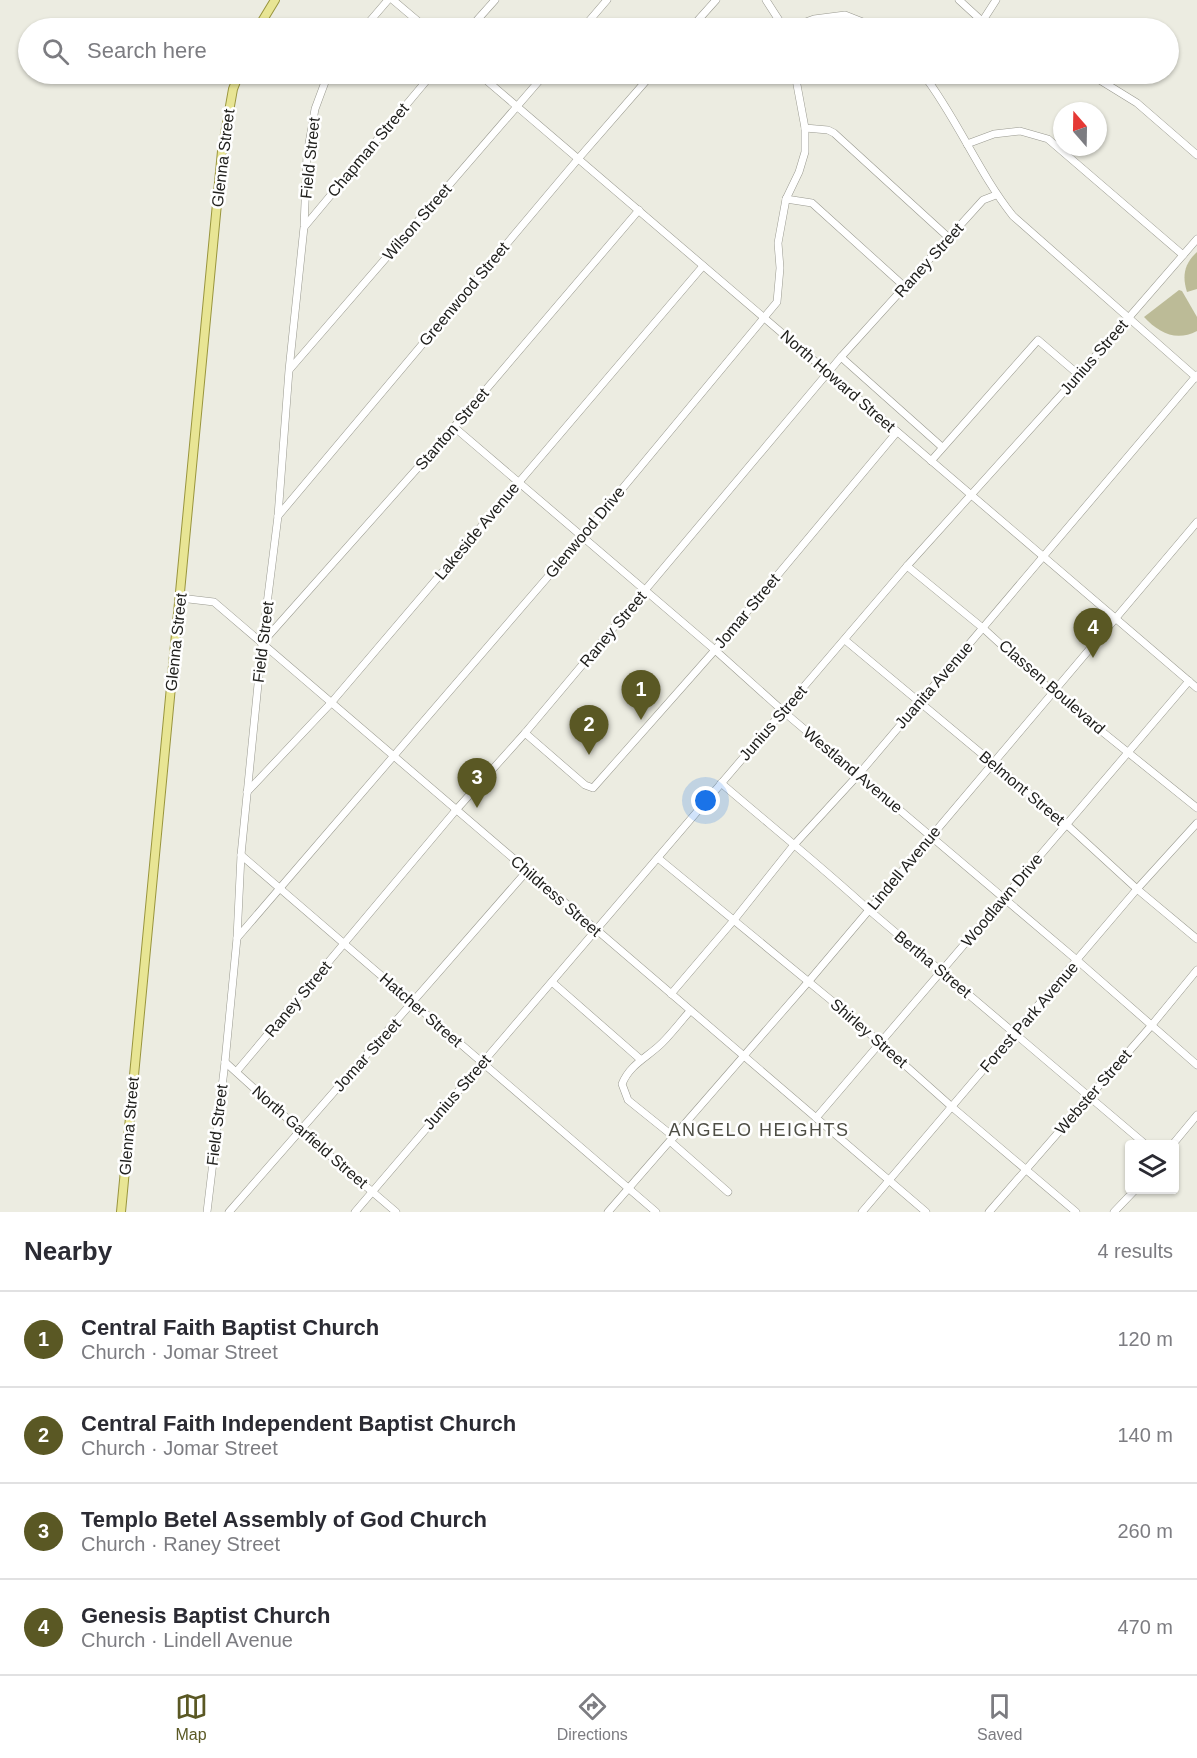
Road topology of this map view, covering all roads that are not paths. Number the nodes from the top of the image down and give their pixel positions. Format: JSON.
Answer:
{"nodes":[{"id":1,"x":275,"y":0,"type":"edge"},
{"id":2,"x":388,"y":0,"type":"edge"},
{"id":3,"x":393,"y":0,"type":"edge"},
{"id":4,"x":495,"y":0,"type":"edge"},
{"id":5,"x":607,"y":0,"type":"edge"},
{"id":6,"x":716,"y":0,"type":"edge"},
{"id":7,"x":766,"y":0,"type":"edge"},
{"id":8,"x":959,"y":0,"type":"edge"},
{"id":9,"x":996,"y":0,"type":"edge"},
{"id":10,"x":264,"y":18,"type":"edge"},
{"id":11,"x":373,"y":18,"type":"edge"},
{"id":12,"x":414,"y":18,"type":"edge"},
{"id":13,"x":479,"y":18,"type":"edge"},
{"id":14,"x":592,"y":18,"type":"edge"},
{"id":15,"x":701,"y":18,"type":"edge"},
{"id":16,"x":778,"y":18,"type":"edge"},
{"id":17,"x":822,"y":18,"type":"edge"},
{"id":18,"x":853,"y":18,"type":"edge"},
{"id":19,"x":975,"y":18,"type":"edge"},
{"id":20,"x":985,"y":18,"type":"edge"},
{"id":21,"x":235,"y":84,"type":"edge"},
{"id":22,"x":324,"y":84,"type":"edge"},
{"id":23,"x":424,"y":84,"type":"edge"},
{"id":24,"x":491,"y":84,"type":"edge"},
{"id":25,"x":536,"y":84,"type":"edge"},
{"id":26,"x":643,"y":84,"type":"edge"},
{"id":27,"x":797,"y":84,"type":"edge"},
{"id":28,"x":930,"y":84,"type":"edge"},
{"id":29,"x":1106,"y":84,"type":"edge"},
{"id":30,"x":517,"y":106,"type":"junction"},
{"id":31,"x":805,"y":128,"type":"junction"},
{"id":32,"x":967,"y":144,"type":"junction"},
{"id":33,"x":1197,"y":155,"type":"edge"},
{"id":34,"x":578,"y":159,"type":"junction"},
{"id":35,"x":996,"y":195,"type":"junction"},
{"id":36,"x":786,"y":199,"type":"junction"},
{"id":37,"x":639,"y":210,"type":"junction"},
{"id":38,"x":304,"y":227,"type":"junction"},
{"id":39,"x":948,"y":237,"type":"junction"},
{"id":40,"x":1197,"y":238,"type":"edge"},
{"id":41,"x":1183,"y":255,"type":"junction"},
{"id":42,"x":703,"y":266,"type":"junction"},
{"id":43,"x":905,"y":287,"type":"junction"},
{"id":44,"x":765,"y":318,"type":"junction"},
{"id":45,"x":1128,"y":319,"type":"junction"},
{"id":46,"x":841,"y":357,"type":"junction"},
{"id":47,"x":289,"y":370,"type":"junction"},
{"id":48,"x":828,"y":373,"type":"junction"},
{"id":49,"x":1079,"y":375,"type":"junction"},
{"id":50,"x":1197,"y":377,"type":"edge"},
{"id":51,"x":454,"y":427,"type":"junction"},
{"id":52,"x":897,"y":432,"type":"junction"},
{"id":53,"x":942,"y":447,"type":"junction"},
{"id":54,"x":931,"y":460,"type":"junction"},
{"id":55,"x":518,"y":482,"type":"junction"},
{"id":56,"x":970,"y":494,"type":"junction"},
{"id":57,"x":278,"y":516,"type":"junction"},
{"id":58,"x":1197,"y":522,"type":"edge"},
{"id":59,"x":582,"y":536,"type":"junction"},
{"id":60,"x":1044,"y":557,"type":"junction"},
{"id":61,"x":907,"y":566,"type":"junction"},
{"id":62,"x":645,"y":591,"type":"junction"},
{"id":63,"x":180,"y":598,"type":"junction"},
{"id":64,"x":1116,"y":619,"type":"junction"},
{"id":65,"x":984,"y":628,"type":"junction"},
{"id":66,"x":845,"y":639,"type":"junction"},
{"id":67,"x":262,"y":644,"type":"junction"},
{"id":68,"x":715,"y":650,"type":"junction"},
{"id":69,"x":1194,"y":685,"type":"edge"},
{"id":70,"x":1053,"y":692,"type":"junction"},
{"id":71,"x":918,"y":702,"type":"junction"},
{"id":72,"x":331,"y":703,"type":"junction"},
{"id":73,"x":784,"y":712,"type":"junction"},
{"id":74,"x":525,"y":733,"type":"junction"},
{"id":75,"x":1129,"y":752,"type":"junction"},
{"id":76,"x":394,"y":757,"type":"junction"},
{"id":77,"x":993,"y":763,"type":"junction"},
{"id":78,"x":859,"y":774,"type":"junction"},
{"id":79,"x":721,"y":783,"type":"junction"},
{"id":80,"x":247,"y":792,"type":"junction"},
{"id":81,"x":1197,"y":808,"type":"edge"},
{"id":82,"x":456,"y":810,"type":"junction"},
{"id":83,"x":1197,"y":823,"type":"edge"},
{"id":84,"x":1066,"y":824,"type":"junction"},
{"id":85,"x":931,"y":835,"type":"junction"},
{"id":86,"x":793,"y":846,"type":"junction"},
{"id":87,"x":241,"y":855,"type":"junction"},
{"id":88,"x":658,"y":858,"type":"junction"},
{"id":89,"x":527,"y":871,"type":"junction"},
{"id":90,"x":279,"y":888,"type":"junction"},
{"id":91,"x":1137,"y":889,"type":"junction"},
{"id":92,"x":1002,"y":898,"type":"junction"},
{"id":93,"x":869,"y":910,"type":"junction"},
{"id":94,"x":734,"y":920,"type":"junction"},
{"id":95,"x":596,"y":931,"type":"junction"},
{"id":96,"x":237,"y":938,"type":"junction"},
{"id":97,"x":1197,"y":939,"type":"edge"},
{"id":98,"x":344,"y":944,"type":"junction"},
{"id":99,"x":1078,"y":961,"type":"junction"},
{"id":100,"x":1197,"y":970,"type":"edge"},
{"id":101,"x":942,"y":971,"type":"junction"},
{"id":102,"x":809,"y":981,"type":"junction"},
{"id":103,"x":552,"y":982,"type":"junction"},
{"id":104,"x":671,"y":994,"type":"junction"},
{"id":105,"x":413,"y":1003,"type":"junction"},
{"id":106,"x":690,"y":1011,"type":"junction"},
{"id":107,"x":1151,"y":1026,"type":"junction"},
{"id":108,"x":1014,"y":1034,"type":"junction"},
{"id":109,"x":881,"y":1042,"type":"junction"},
{"id":110,"x":743,"y":1056,"type":"junction"},
{"id":111,"x":640,"y":1059,"type":"junction"},
{"id":112,"x":225,"y":1062,"type":"junction"},
{"id":113,"x":483,"y":1062,"type":"junction"},
{"id":114,"x":1197,"y":1065,"type":"edge"},
{"id":115,"x":237,"y":1071,"type":"junction"},
{"id":116,"x":1089,"y":1097,"type":"junction"},
{"id":117,"x":952,"y":1107,"type":"junction"},
{"id":118,"x":1197,"y":1115,"type":"edge"},
{"id":119,"x":816,"y":1118,"type":"junction"},
{"id":120,"x":300,"y":1130,"type":"junction"},
{"id":121,"x":673,"y":1140,"type":"junction"},
{"id":122,"x":1140,"y":1140,"type":"edge"},
{"id":123,"x":1176,"y":1140,"type":"edge"},
{"id":124,"x":1026,"y":1168,"type":"junction"},
{"id":125,"x":890,"y":1181,"type":"junction"},
{"id":126,"x":629,"y":1188,"type":"junction"},
{"id":127,"x":372,"y":1192,"type":"junction"},
{"id":128,"x":728,"y":1192,"type":"dead end"},
{"id":129,"x":1131,"y":1194,"type":"edge"},
{"id":130,"x":121,"y":1212,"type":"edge"},
{"id":131,"x":207,"y":1212,"type":"edge"},
{"id":132,"x":229,"y":1212,"type":"edge"},
{"id":133,"x":355,"y":1212,"type":"edge"},
{"id":134,"x":396,"y":1212,"type":"edge"},
{"id":135,"x":608,"y":1212,"type":"edge"},
{"id":136,"x":657,"y":1212,"type":"edge"},
{"id":137,"x":862,"y":1212,"type":"edge"},
{"id":138,"x":926,"y":1212,"type":"edge"},
{"id":139,"x":988,"y":1212,"type":"edge"},
{"id":140,"x":1076,"y":1212,"type":"edge"},
{"id":141,"x":1114,"y":1212,"type":"edge"}],
"edges":[{"from":1,"to":10,"type":"main road"},
{"from":2,"to":11,"type":"street"},
{"from":3,"to":12,"type":"street"},
{"from":4,"to":13,"type":"street"},
{"from":5,"to":14,"type":"street"},
{"from":6,"to":15,"type":"street"},
{"from":7,"to":16,"type":"street"},
{"from":8,"to":19,"type":"street"},
{"from":9,"to":20,"type":"street"},
{"from":17,"to":18,"type":"street"},
{"from":21,"to":63,"type":"main road","name":"Glenna Street"},
{"from":22,"to":38,"type":"street","name":"Field Street"},
{"from":23,"to":38,"type":"street","name":"Chapman Street"},
{"from":24,"to":30,"type":"street","name":"North Howard Street"},
{"from":25,"to":30,"type":"street","name":"Wilson Street"},
{"from":26,"to":34,"type":"street","name":"Greenwood Street"},
{"from":27,"to":31,"type":"street","name":"Glenwood Drive"},
{"from":28,"to":32,"type":"street"},
{"from":29,"to":33,"type":"street"},
{"from":30,"to":34,"type":"street","name":"North Howard Street"},
{"from":30,"to":47,"type":"street","name":"Wilson Street"},
{"from":31,"to":36,"type":"street","name":"Glenwood Drive"},
{"from":31,"to":39,"type":"street"},
{"from":32,"to":35,"type":"street"},
{"from":32,"to":41,"type":"street"},
{"from":34,"to":37,"type":"street","name":"North Howard Street"},
{"from":34,"to":57,"type":"street","name":"Greenwood Street"},
{"from":35,"to":39,"type":"street","name":"Raney Street"},
{"from":35,"to":45,"type":"street"},
{"from":36,"to":43,"type":"street"},
{"from":36,"to":44,"type":"street","name":"Glenwood Drive"},
{"from":37,"to":42,"type":"street","name":"North Howard Street"},
{"from":37,"to":51,"type":"street","name":"Stanton Street"},
{"from":38,"to":47,"type":"street","name":"Field Street"},
{"from":39,"to":43,"type":"street","name":"Raney Street"},
{"from":40,"to":41,"type":"street","name":"Junius Street"},
{"from":41,"to":45,"type":"street","name":"Junius Street"},
{"from":42,"to":44,"type":"street","name":"North Howard Street"},
{"from":42,"to":55,"type":"street","name":"Lakeside Avenue"},
{"from":43,"to":46,"type":"street","name":"Raney Street"},
{"from":44,"to":48,"type":"street","name":"North Howard Street"},
{"from":44,"to":59,"type":"street","name":"Glenwood Drive"},
{"from":45,"to":49,"type":"street","name":"Junius Street"},
{"from":45,"to":50,"type":"street"},
{"from":46,"to":48,"type":"street","name":"Raney Street"},
{"from":46,"to":53,"type":"street"},
{"from":47,"to":57,"type":"street","name":"Field Street"},
{"from":48,"to":52,"type":"street","name":"North Howard Street"},
{"from":48,"to":62,"type":"street","name":"Raney Street"},
{"from":49,"to":53,"type":"street"},
{"from":49,"to":56,"type":"street","name":"Junius Street"},
{"from":50,"to":60,"type":"street","name":"Juanita Avenue"},
{"from":51,"to":55,"type":"street","name":"Westland Avenue"},
{"from":51,"to":67,"type":"street","name":"Stanton Street"},
{"from":52,"to":54,"type":"street","name":"North Howard Street"},
{"from":52,"to":68,"type":"street","name":"Jomar Street"},
{"from":53,"to":54,"type":"street"},
{"from":54,"to":56,"type":"street","name":"North Howard Street"},
{"from":55,"to":59,"type":"street","name":"Westland Avenue"},
{"from":55,"to":72,"type":"street","name":"Lakeside Avenue"},
{"from":56,"to":60,"type":"street","name":"North Howard Street"},
{"from":56,"to":61,"type":"street","name":"Junius Street"},
{"from":57,"to":67,"type":"street","name":"Field Street"},
{"from":58,"to":64,"type":"street","name":"Lindell Avenue"},
{"from":59,"to":62,"type":"street","name":"Westland Avenue"},
{"from":59,"to":76,"type":"street","name":"Glenwood Drive"},
{"from":60,"to":64,"type":"street","name":"North Howard Street"},
{"from":60,"to":65,"type":"street","name":"Juanita Avenue"},
{"from":61,"to":65,"type":"street","name":"Classen Boulevard"},
{"from":61,"to":66,"type":"street","name":"Junius Street"},
{"from":62,"to":68,"type":"street","name":"Westland Avenue"},
{"from":62,"to":74,"type":"street","name":"Raney Street"},
{"from":63,"to":67,"type":"street","name":"Childress Street"},
{"from":63,"to":130,"type":"main road","name":"Glenna Street"},
{"from":64,"to":69,"type":"street","name":"North Howard Street"},
{"from":64,"to":70,"type":"street","name":"Lindell Avenue"},
{"from":65,"to":70,"type":"street","name":"Classen Boulevard"},
{"from":65,"to":71,"type":"street","name":"Juanita Avenue"},
{"from":66,"to":71,"type":"street","name":"Belmont Street"},
{"from":66,"to":73,"type":"street","name":"Junius Street"},
{"from":67,"to":72,"type":"street","name":"Childress Street"},
{"from":67,"to":80,"type":"street","name":"Field Street"},
{"from":68,"to":73,"type":"street","name":"Westland Avenue"},
{"from":68,"to":74,"type":"street","name":"Jomar Street"},
{"from":69,"to":75,"type":"street","name":"Woodlawn Drive"},
{"from":70,"to":75,"type":"street","name":"Classen Boulevard"},
{"from":70,"to":77,"type":"street","name":"Lindell Avenue"},
{"from":71,"to":77,"type":"street","name":"Belmont Street"},
{"from":71,"to":78,"type":"street","name":"Juanita Avenue"},
{"from":72,"to":76,"type":"street","name":"Childress Street"},
{"from":72,"to":80,"type":"street","name":"Lakeside Avenue"},
{"from":73,"to":78,"type":"street","name":"Westland Avenue"},
{"from":73,"to":79,"type":"street","name":"Junius Street"},
{"from":74,"to":82,"type":"street","name":"Raney Street"},
{"from":75,"to":81,"type":"street","name":"Classen Boulevard"},
{"from":75,"to":84,"type":"street","name":"Woodlawn Drive"},
{"from":76,"to":82,"type":"street","name":"Childress Street"},
{"from":76,"to":90,"type":"street","name":"Glenwood Drive"},
{"from":77,"to":84,"type":"street","name":"Belmont Street"},
{"from":77,"to":85,"type":"street","name":"Lindell Avenue"},
{"from":78,"to":85,"type":"street","name":"Westland Avenue"},
{"from":78,"to":86,"type":"street","name":"Juanita Avenue"},
{"from":79,"to":86,"type":"street","name":"Bertha Street"},
{"from":79,"to":88,"type":"street","name":"Junius Street"},
{"from":80,"to":87,"type":"street","name":"Field Street"},
{"from":82,"to":89,"type":"street","name":"Childress Street"},
{"from":82,"to":98,"type":"street","name":"Raney Street"},
{"from":83,"to":91,"type":"street","name":"Forest Park Avenue"},
{"from":84,"to":91,"type":"street","name":"Belmont Street"},
{"from":84,"to":92,"type":"street","name":"Woodlawn Drive"},
{"from":85,"to":92,"type":"street","name":"Westland Avenue"},
{"from":85,"to":93,"type":"street","name":"Lindell Avenue"},
{"from":86,"to":93,"type":"street","name":"Bertha Street"},
{"from":86,"to":94,"type":"street","name":"Juanita Avenue"},
{"from":87,"to":90,"type":"street","name":"Hatcher Street"},
{"from":87,"to":96,"type":"street","name":"Field Street"},
{"from":88,"to":94,"type":"street","name":"Shirley Street"},
{"from":88,"to":95,"type":"street","name":"Junius Street"},
{"from":89,"to":95,"type":"street","name":"Childress Street"},
{"from":89,"to":105,"type":"street","name":"Jomar Street"},
{"from":90,"to":96,"type":"street","name":"Glenwood Drive"},
{"from":90,"to":98,"type":"street","name":"Hatcher Street"},
{"from":91,"to":97,"type":"street","name":"Belmont Street"},
{"from":91,"to":99,"type":"street","name":"Forest Park Avenue"},
{"from":92,"to":99,"type":"street","name":"Westland Avenue"},
{"from":92,"to":101,"type":"street","name":"Woodlawn Drive"},
{"from":93,"to":101,"type":"street","name":"Bertha Street"},
{"from":93,"to":102,"type":"street","name":"Lindell Avenue"},
{"from":94,"to":102,"type":"street","name":"Shirley Street"},
{"from":94,"to":104,"type":"street","name":"Juanita Avenue"},
{"from":95,"to":103,"type":"street","name":"Junius Street"},
{"from":95,"to":104,"type":"street","name":"Childress Street"},
{"from":96,"to":112,"type":"street","name":"Field Street"},
{"from":98,"to":105,"type":"street","name":"Hatcher Street"},
{"from":98,"to":115,"type":"street","name":"Raney Street"},
{"from":99,"to":107,"type":"street","name":"Westland Avenue"},
{"from":99,"to":108,"type":"street","name":"Forest Park Avenue"},
{"from":100,"to":107,"type":"street","name":"Webster Street"},
{"from":101,"to":108,"type":"street","name":"Bertha Street"},
{"from":101,"to":109,"type":"street","name":"Woodlawn Drive"},
{"from":102,"to":109,"type":"street","name":"Shirley Street"},
{"from":102,"to":110,"type":"street","name":"Lindell Avenue"},
{"from":103,"to":111,"type":"street"},
{"from":103,"to":113,"type":"street","name":"Junius Street"},
{"from":104,"to":106,"type":"street","name":"Childress Street"},
{"from":105,"to":113,"type":"street","name":"Hatcher Street"},
{"from":105,"to":120,"type":"street","name":"Jomar Street"},
{"from":106,"to":110,"type":"street","name":"Childress Street"},
{"from":106,"to":111,"type":"street"},
{"from":107,"to":114,"type":"street","name":"Westland Avenue"},
{"from":107,"to":116,"type":"street","name":"Webster Street"},
{"from":108,"to":116,"type":"street","name":"Bertha Street"},
{"from":108,"to":117,"type":"street","name":"Forest Park Avenue"},
{"from":109,"to":117,"type":"street","name":"Shirley Street"},
{"from":109,"to":119,"type":"street","name":"Woodlawn Drive"},
{"from":110,"to":119,"type":"street","name":"Childress Street"},
{"from":110,"to":121,"type":"street","name":"Lindell Avenue"},
{"from":111,"to":121,"type":"street"},
{"from":112,"to":115,"type":"street","name":"North Garfield Street"},
{"from":112,"to":131,"type":"street","name":"Field Street"},
{"from":113,"to":126,"type":"street","name":"Hatcher Street"},
{"from":113,"to":127,"type":"street","name":"Junius Street"},
{"from":115,"to":120,"type":"street","name":"North Garfield Street"},
{"from":116,"to":122,"type":"street","name":"Bertha Street"},
{"from":116,"to":124,"type":"street","name":"Webster Street"},
{"from":117,"to":124,"type":"street","name":"Shirley Street"},
{"from":117,"to":125,"type":"street","name":"Forest Park Avenue"},
{"from":118,"to":123,"type":"street"},
{"from":119,"to":125,"type":"street","name":"Childress Street"},
{"from":120,"to":127,"type":"street","name":"North Garfield Street"},
{"from":120,"to":132,"type":"street","name":"Jomar Street"},
{"from":121,"to":126,"type":"street","name":"Lindell Avenue"},
{"from":121,"to":128,"type":"street"},
{"from":124,"to":139,"type":"street","name":"Webster Street"},
{"from":124,"to":140,"type":"street","name":"Shirley Street"},
{"from":125,"to":137,"type":"street","name":"Forest Park Avenue"},
{"from":125,"to":138,"type":"street","name":"Childress Street"},
{"from":126,"to":135,"type":"street","name":"Lindell Avenue"},
{"from":126,"to":136,"type":"street","name":"Hatcher Street"},
{"from":127,"to":133,"type":"street","name":"Junius Street"},
{"from":127,"to":134,"type":"street","name":"North Garfield Street"},
{"from":129,"to":141,"type":"street"}]}
